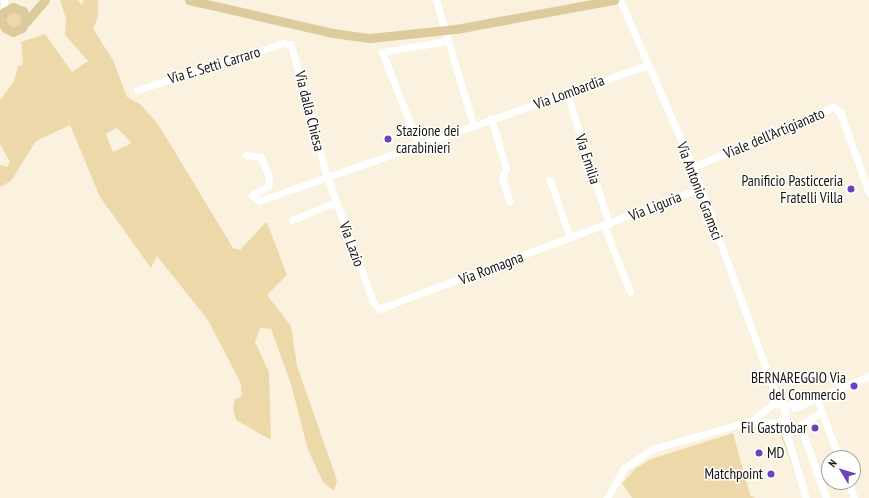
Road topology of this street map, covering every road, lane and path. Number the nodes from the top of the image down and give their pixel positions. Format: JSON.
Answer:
{"nodes":[{"id":1,"x":4,"y":0,"type":"edge"},
{"id":2,"x":9,"y":0,"type":"edge"},
{"id":3,"x":44,"y":0,"type":"edge"},
{"id":4,"x":189,"y":0,"type":"edge"},
{"id":5,"x":436,"y":0,"type":"edge"},
{"id":6,"x":614,"y":0,"type":"edge"},
{"id":7,"x":620,"y":0,"type":"edge"},
{"id":8,"x":592,"y":2,"type":"edge"},
{"id":9,"x":18,"y":8,"type":"junction"},
{"id":10,"x":1,"y":17,"type":"edge"},
{"id":11,"x":26,"y":22,"type":"junction"},
{"id":12,"x":444,"y":31,"type":"junction"},
{"id":13,"x":11,"y":32,"type":"junction"},
{"id":14,"x":0,"y":34,"type":"edge"},
{"id":15,"x":447,"y":41,"type":"junction"},
{"id":16,"x":291,"y":45,"type":"joint"},
{"id":17,"x":648,"y":65,"type":"junction"},
{"id":18,"x":137,"y":90,"type":"dead end"},
{"id":19,"x":567,"y":94,"type":"junction"},
{"id":20,"x":491,"y":118,"type":"junction"},
{"id":21,"x":473,"y":124,"type":"junction"},
{"id":22,"x":418,"y":143,"type":"junction"},
{"id":23,"x":246,"y":155,"type":"dead end"},
{"id":24,"x":693,"y":167,"type":"junction"},
{"id":25,"x":327,"y":178,"type":"junction"},
{"id":26,"x":550,"y":180,"type":"dead end"},
{"id":27,"x":701,"y":188,"type":"junction"},
{"id":28,"x":869,"y":193,"type":"edge"},
{"id":29,"x":336,"y":202,"type":"junction"},
{"id":30,"x":510,"y":202,"type":"dead end"},
{"id":31,"x":292,"y":220,"type":"dead end"},
{"id":32,"x":607,"y":225,"type":"junction"},
{"id":33,"x":570,"y":238,"type":"junction"},
{"id":34,"x":630,"y":292,"type":"dead end"},
{"id":35,"x":379,"y":309,"type":"joint"},
{"id":36,"x":866,"y":377,"type":"edge"},
{"id":37,"x":772,"y":385,"type":"junction"},
{"id":38,"x":816,"y":397,"type":"junction"},
{"id":39,"x":781,"y":405,"type":"junction"},
{"id":40,"x":798,"y":405,"type":"junction"},
{"id":41,"x":768,"y":409,"type":"junction"},
{"id":42,"x":822,"y":412,"type":"junction"},
{"id":43,"x":785,"y":416,"type":"junction"},
{"id":44,"x":751,"y":421,"type":"junction"},
{"id":45,"x":772,"y":422,"type":"junction"},
{"id":46,"x":787,"y":436,"type":"junction"},
{"id":47,"x":836,"y":450,"type":"edge"},
{"id":48,"x":607,"y":498,"type":"edge"},
{"id":49,"x":806,"y":498,"type":"edge"},
{"id":50,"x":826,"y":498,"type":"edge"}],
"edges":[{"from":1,"to":10,"type":"street"},
{"from":2,"to":9,"type":"street"},
{"from":3,"to":9,"type":"main road"},
{"from":3,"to":11,"type":"main road"},
{"from":4,"to":12,"type":"main road"},
{"from":5,"to":12,"type":"street"},
{"from":6,"to":8,"type":"main road"},
{"from":7,"to":17,"type":"street","name":"Via Antonio Gramsci"},
{"from":8,"to":12,"type":"main road"},
{"from":9,"to":10,"type":"main road"},
{"from":9,"to":11,"type":"main road"},
{"from":10,"to":13,"type":"main road"},
{"from":11,"to":13,"type":"main road"},
{"from":12,"to":15,"type":"street"},
{"from":13,"to":14,"type":"main road"},
{"from":15,"to":21,"type":"street"},
{"from":15,"to":22,"type":"street"},
{"from":16,"to":18,"type":"street","name":"Via E. Setti Carraro"},
{"from":16,"to":25,"type":"street","name":"Via dalla Chiesa"},
{"from":17,"to":19,"type":"street","name":"Via Lombardia"},
{"from":17,"to":24,"type":"street","name":"Via Antonio Gramsci"},
{"from":19,"to":20,"type":"street","name":"Via Lombardia"},
{"from":19,"to":32,"type":"street","name":"Via Emilia"},
{"from":20,"to":21,"type":"street","name":"Via Lombardia"},
{"from":20,"to":30,"type":"street"},
{"from":21,"to":22,"type":"street","name":"Via Lombardia"},
{"from":22,"to":25,"type":"street","name":"Via Lombardia"},
{"from":23,"to":25,"type":"street","name":"Via Lombardia"},
{"from":24,"to":27,"type":"street","name":"Via Antonio Gramsci"},
{"from":24,"to":28,"type":"street","name":"Viale dell'Artigianato"},
{"from":25,"to":29,"type":"street","name":"Via Lazio"},
{"from":26,"to":33,"type":"street"},
{"from":27,"to":32,"type":"street","name":"Via Liguria"},
{"from":27,"to":37,"type":"street","name":"Via Antonio Gramsci"},
{"from":29,"to":31,"type":"street"},
{"from":29,"to":35,"type":"street","name":"Via Lazio"},
{"from":32,"to":33,"type":"street","name":"Via Romagna"},
{"from":32,"to":34,"type":"street"},
{"from":33,"to":35,"type":"street","name":"Via Romagna"},
{"from":36,"to":38,"type":"street"},
{"from":37,"to":39,"type":"street","name":"Via Antonio Gramsci"},
{"from":37,"to":41,"type":"street"},
{"from":38,"to":40,"type":"street"},
{"from":38,"to":42,"type":"street"},
{"from":39,"to":40,"type":"street"},
{"from":39,"to":41,"type":"street"},
{"from":39,"to":43,"type":"street","name":"Via Antonio Gramsci"},
{"from":40,"to":43,"type":"street"},
{"from":41,"to":44,"type":"street"},
{"from":41,"to":45,"type":"street"},
{"from":42,"to":47,"type":"street"},
{"from":42,"to":50,"type":"street"},
{"from":43,"to":45,"type":"street"},
{"from":43,"to":46,"type":"street"},
{"from":44,"to":45,"type":"street"},
{"from":44,"to":48,"type":"street"},
{"from":45,"to":46,"type":"street"},
{"from":46,"to":49,"type":"street"}]}
